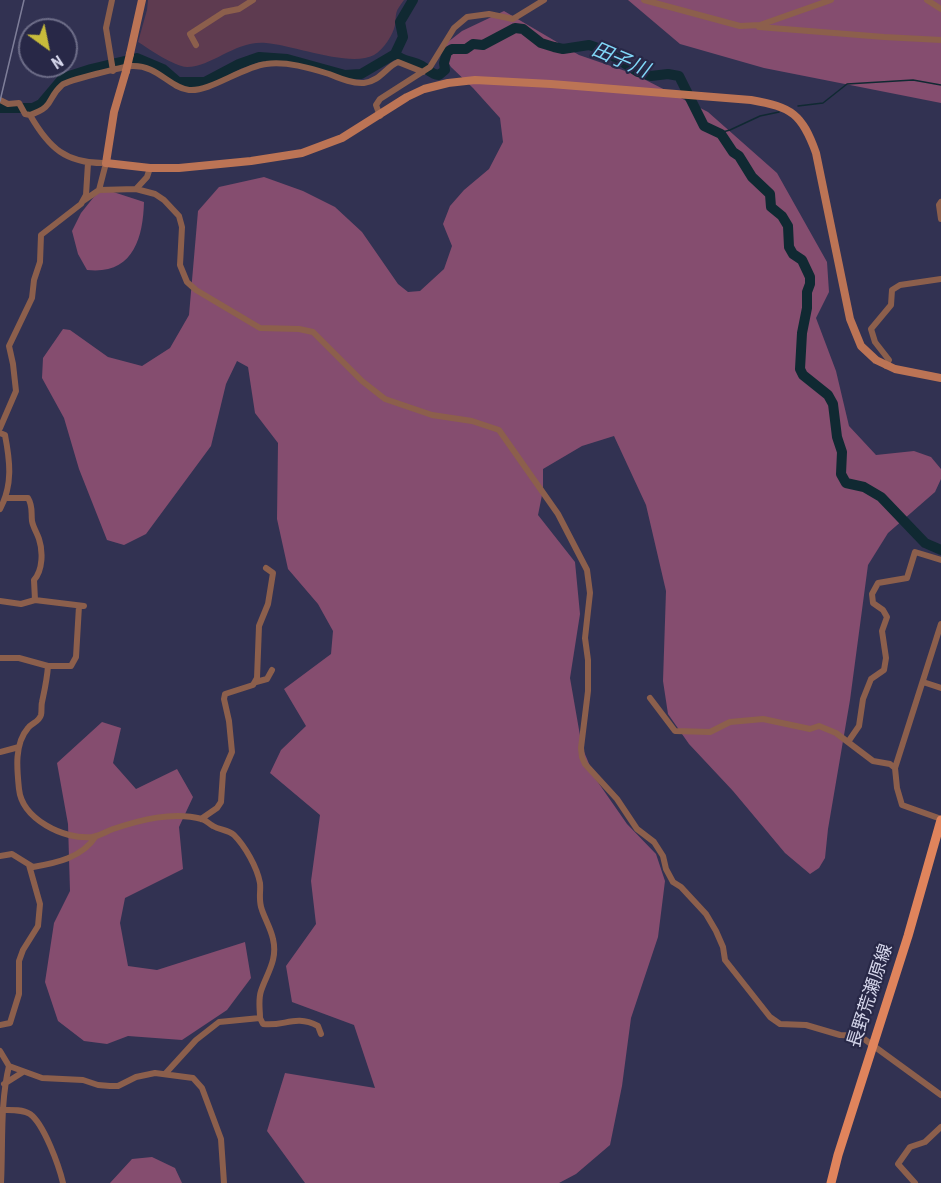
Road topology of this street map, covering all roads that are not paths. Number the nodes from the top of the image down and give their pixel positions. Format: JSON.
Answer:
{"nodes":[{"id":1,"x":112,"y":0,"type":"edge"},
{"id":2,"x":142,"y":0,"type":"edge"},
{"id":3,"x":253,"y":0,"type":"edge"},
{"id":4,"x":544,"y":0,"type":"edge"},
{"id":5,"x":644,"y":0,"type":"edge"},
{"id":6,"x":831,"y":0,"type":"edge"},
{"id":7,"x":929,"y":0,"type":"edge"},
{"id":8,"x":941,"y":9,"type":"edge"},
{"id":9,"x":750,"y":26,"type":"junction"},
{"id":10,"x":941,"y":40,"type":"edge"},
{"id":11,"x":196,"y":45,"type":"dead end"},
{"id":12,"x":426,"y":70,"type":"junction"},
{"id":13,"x":113,"y":71,"type":"junction"},
{"id":14,"x":0,"y":100,"type":"edge"},
{"id":15,"x":27,"y":113,"type":"junction"},
{"id":16,"x":380,"y":116,"type":"junction"},
{"id":17,"x":106,"y":163,"type":"junction"},
{"id":18,"x":88,"y":164,"type":"junction"},
{"id":19,"x":150,"y":168,"type":"junction"},
{"id":20,"x":136,"y":189,"type":"junction"},
{"id":21,"x":99,"y":190,"type":"junction"},
{"id":22,"x":83,"y":201,"type":"junction"},
{"id":23,"x":941,"y":202,"type":"edge"},
{"id":24,"x":941,"y":219,"type":"edge"},
{"id":25,"x":941,"y":279,"type":"edge"},
{"id":26,"x":886,"y":366,"type":"junction"},
{"id":27,"x":941,"y":378,"type":"edge"},
{"id":28,"x":0,"y":430,"type":"edge"},
{"id":29,"x":6,"y":498,"type":"junction"},
{"id":30,"x":0,"y":509,"type":"edge"},
{"id":31,"x":941,"y":560,"type":"edge"},
{"id":32,"x":266,"y":568,"type":"dead end"},
{"id":33,"x":35,"y":600,"type":"junction"},
{"id":34,"x":0,"y":601,"type":"edge"},
{"id":35,"x":941,"y":624,"type":"edge"},
{"id":36,"x":0,"y":658,"type":"edge"},
{"id":37,"x":48,"y":666,"type":"junction"},
{"id":38,"x":272,"y":670,"type":"dead end"},
{"id":39,"x":255,"y":682,"type":"junction"},
{"id":40,"x":923,"y":682,"type":"junction"},
{"id":41,"x":941,"y":688,"type":"edge"},
{"id":42,"x":650,"y":699,"type":"dead end"},
{"id":43,"x":848,"y":742,"type":"junction"},
{"id":44,"x":19,"y":747,"type":"junction"},
{"id":45,"x":0,"y":752,"type":"edge"},
{"id":46,"x":896,"y":768,"type":"junction"},
{"id":47,"x":201,"y":819,"type":"junction"},
{"id":48,"x":941,"y":819,"type":"edge"},
{"id":49,"x":96,"y":836,"type":"junction"},
{"id":50,"x":0,"y":856,"type":"edge"},
{"id":51,"x":29,"y":865,"type":"junction"},
{"id":52,"x":260,"y":1018,"type":"junction"},
{"id":53,"x":0,"y":1026,"type":"edge"},
{"id":54,"x":321,"y":1034,"type":"dead end"},
{"id":55,"x":872,"y":1046,"type":"junction"},
{"id":56,"x":0,"y":1051,"type":"edge"},
{"id":57,"x":9,"y":1066,"type":"junction"},
{"id":58,"x":23,"y":1072,"type":"junction"},
{"id":59,"x":165,"y":1074,"type":"junction"},
{"id":60,"x":4,"y":1084,"type":"junction"},
{"id":61,"x":940,"y":1091,"type":"edge"},
{"id":62,"x":1,"y":1110,"type":"edge"},
{"id":63,"x":941,"y":1127,"type":"edge"},
{"id":64,"x":1,"y":1181,"type":"edge"},
{"id":65,"x":63,"y":1183,"type":"edge"},
{"id":66,"x":224,"y":1183,"type":"edge"},
{"id":67,"x":831,"y":1183,"type":"edge"},
{"id":68,"x":915,"y":1183,"type":"edge"}],
"edges":[{"from":1,"to":13,"type":"street"},
{"from":2,"to":17,"type":"street","bridge":true},
{"from":3,"to":11,"type":"street"},
{"from":4,"to":12,"type":"street"},
{"from":5,"to":9,"type":"street"},
{"from":6,"to":9,"type":"street"},
{"from":7,"to":8,"type":"street"},
{"from":9,"to":10,"type":"street"},
{"from":12,"to":13,"type":"street"},
{"from":12,"to":16,"type":"street"},
{"from":13,"to":15,"type":"street"},
{"from":14,"to":15,"type":"street"},
{"from":15,"to":18,"type":"street"},
{"from":16,"to":19,"type":"street"},
{"from":16,"to":26,"type":"street"},
{"from":17,"to":18,"type":"street"},
{"from":17,"to":19,"type":"street"},
{"from":17,"to":21,"type":"street"},
{"from":18,"to":22,"type":"street"},
{"from":19,"to":20,"type":"street"},
{"from":20,"to":21,"type":"street"},
{"from":20,"to":55,"type":"street"},
{"from":21,"to":22,"type":"street"},
{"from":22,"to":28,"type":"street"},
{"from":23,"to":24,"type":"street"},
{"from":25,"to":26,"type":"street"},
{"from":26,"to":27,"type":"street"},
{"from":28,"to":29,"type":"street"},
{"from":29,"to":30,"type":"street"},
{"from":29,"to":33,"type":"street"},
{"from":31,"to":43,"type":"street"},
{"from":32,"to":39,"type":"street"},
{"from":33,"to":34,"type":"street"},
{"from":33,"to":37,"type":"street"},
{"from":35,"to":40,"type":"street"},
{"from":36,"to":37,"type":"street"},
{"from":37,"to":44,"type":"street"},
{"from":38,"to":39,"type":"street"},
{"from":39,"to":47,"type":"street"},
{"from":40,"to":41,"type":"street"},
{"from":40,"to":46,"type":"street"},
{"from":42,"to":43,"type":"street"},
{"from":43,"to":46,"type":"street"},
{"from":44,"to":45,"type":"street"},
{"from":44,"to":49,"type":"street"},
{"from":46,"to":48,"type":"street"},
{"from":47,"to":49,"type":"street"},
{"from":47,"to":52,"type":"street"},
{"from":48,"to":55,"type":"main road","name":"長野荒瀬原線"},
{"from":49,"to":51,"type":"street"},
{"from":50,"to":51,"type":"street"},
{"from":51,"to":53,"type":"street"},
{"from":52,"to":54,"type":"street"},
{"from":52,"to":59,"type":"street"},
{"from":55,"to":61,"type":"street"},
{"from":55,"to":67,"type":"main road","name":"長野荒瀬原線"},
{"from":56,"to":57,"type":"street"},
{"from":57,"to":58,"type":"street"},
{"from":57,"to":60,"type":"street"},
{"from":58,"to":59,"type":"street"},
{"from":58,"to":60,"type":"street"},
{"from":59,"to":66,"type":"street"},
{"from":60,"to":62,"type":"street"},
{"from":62,"to":64,"type":"street"},
{"from":62,"to":65,"type":"street"},
{"from":63,"to":68,"type":"street"}]}
